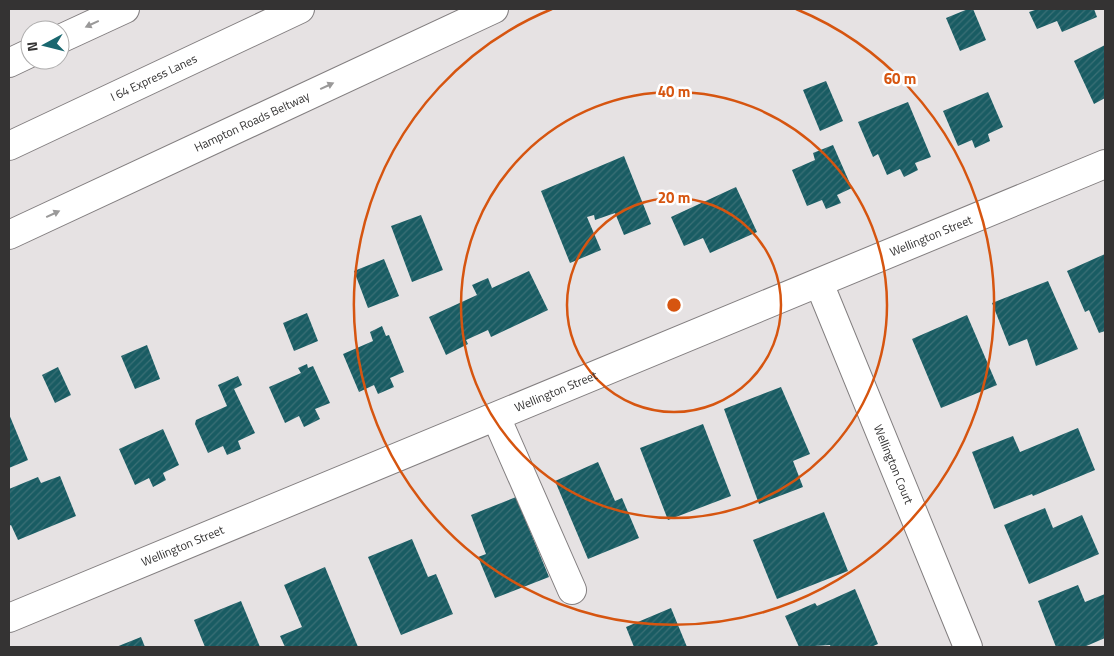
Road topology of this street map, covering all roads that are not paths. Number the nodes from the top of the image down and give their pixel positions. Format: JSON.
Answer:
{"nodes":[{"id":1,"x":125,"y":9,"type":"edge"},
{"id":2,"x":300,"y":9,"type":"edge"},
{"id":3,"x":494,"y":9,"type":"edge"},
{"id":4,"x":70,"y":34,"type":"edge"},
{"id":5,"x":9,"y":146,"type":"edge"},
{"id":6,"x":1105,"y":164,"type":"edge"},
{"id":7,"x":9,"y":235,"type":"edge"},
{"id":8,"x":820,"y":283,"type":"junction"},
{"id":9,"x":496,"y":417,"type":"junction"},
{"id":10,"x":572,"y":590,"type":"dead end"},
{"id":11,"x":9,"y":618,"type":"edge"},
{"id":12,"x":968,"y":647,"type":"edge"}],
"edges":[{"from":1,"to":4,"type":"main road","one_way":true},
{"from":2,"to":5,"type":"main road","name":"I 64 Express Lanes"},
{"from":7,"to":3,"type":"main road","name":"Hampton Roads Beltway","one_way":true},
{"from":6,"to":8,"type":"main road","name":"Wellington Street"},
{"from":8,"to":9,"type":"main road","name":"Wellington Street"},
{"from":8,"to":12,"type":"main road","name":"Wellington Court"},
{"from":9,"to":10,"type":"main road"},
{"from":9,"to":11,"type":"main road","name":"Wellington Street"}]}
